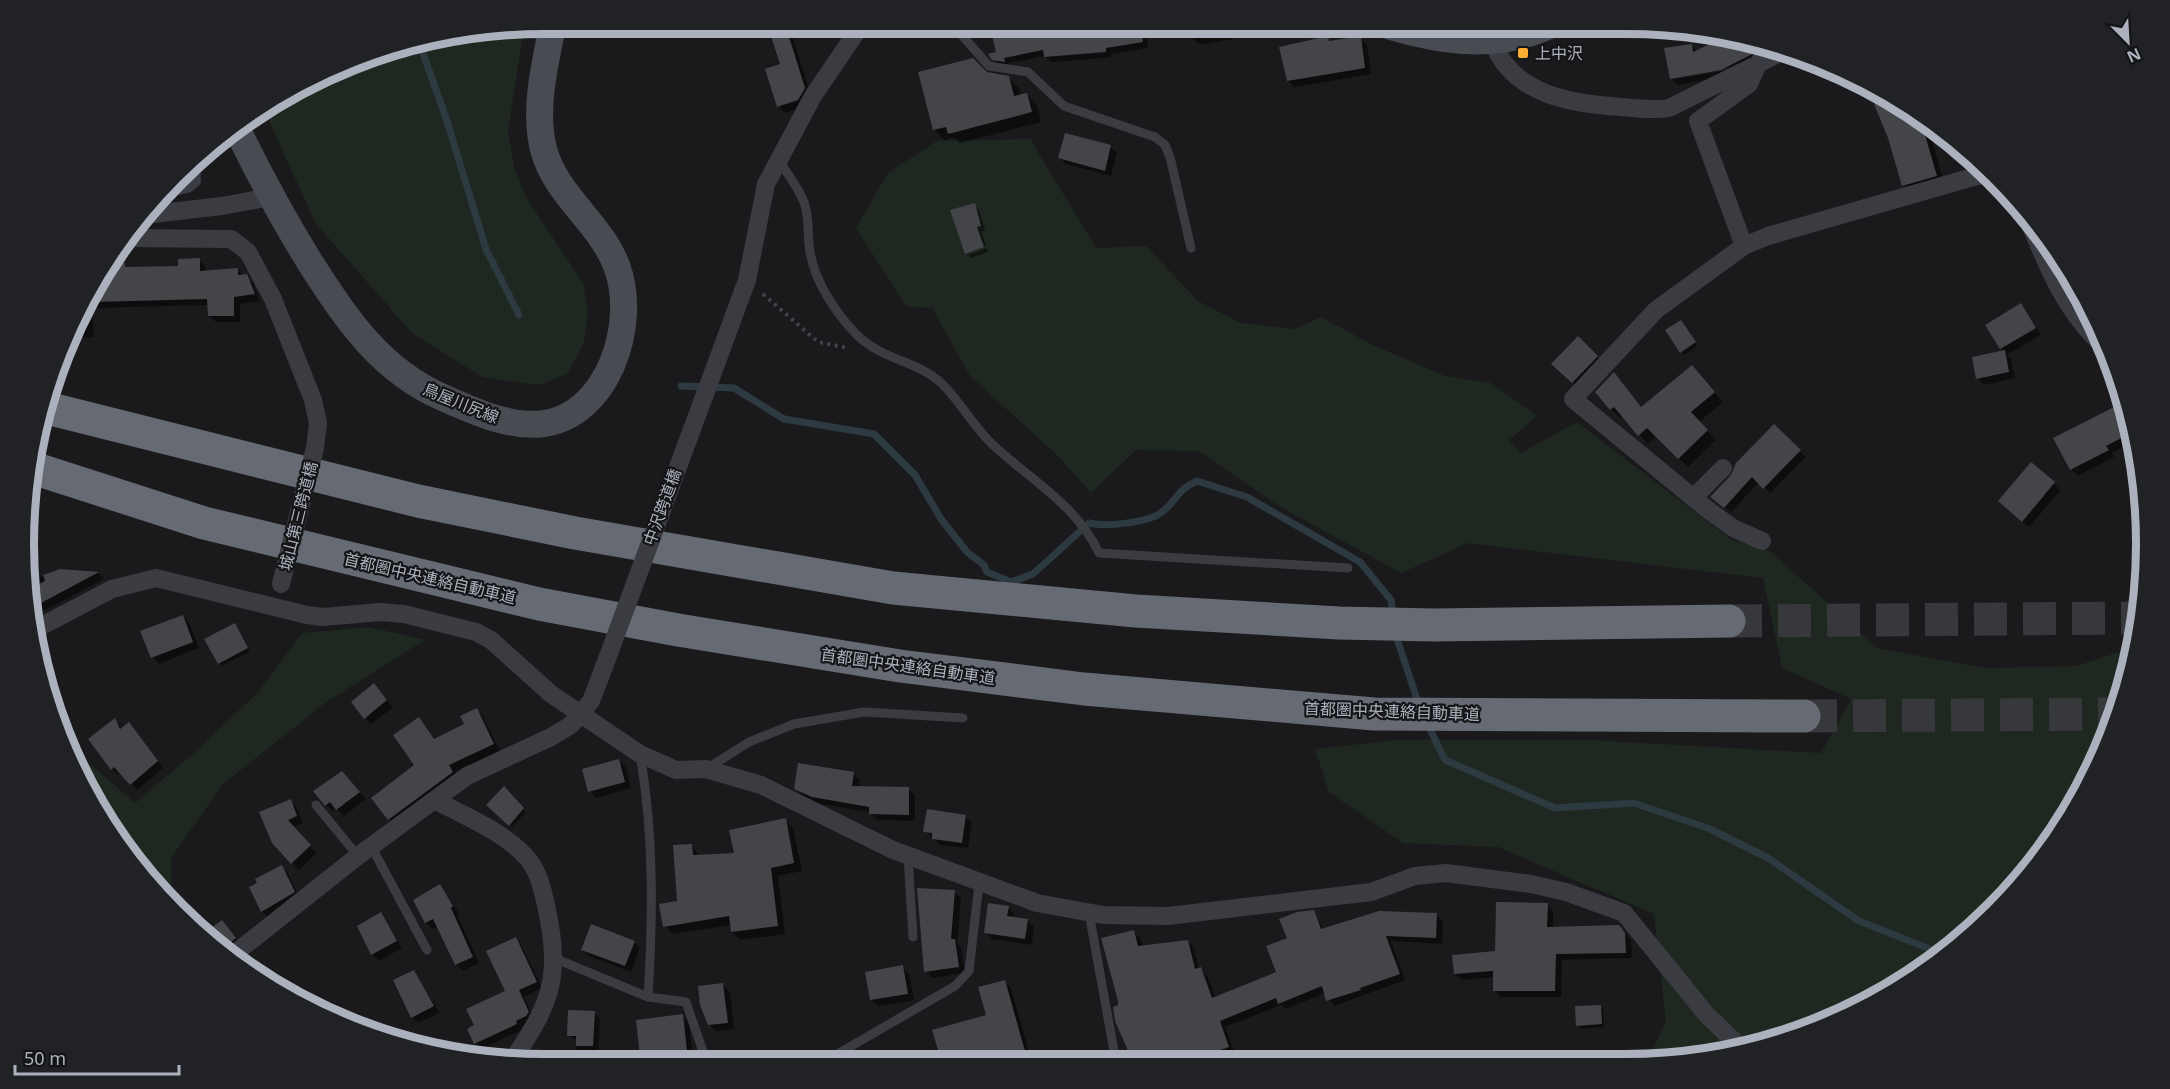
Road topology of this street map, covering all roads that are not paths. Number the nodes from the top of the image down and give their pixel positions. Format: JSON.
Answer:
{"nodes":[{"id":1,"x":552,"y":34,"type":"edge"},
{"id":2,"x":855,"y":34,"type":"edge"},
{"id":3,"x":961,"y":34,"type":"edge"},
{"id":4,"x":1434,"y":34,"type":"edge"},
{"id":5,"x":1520,"y":34,"type":"edge"},
{"id":6,"x":1493,"y":42,"type":"junction"},
{"id":7,"x":1771,"y":57,"type":"edge"},
{"id":8,"x":1759,"y":62,"type":"junction"},
{"id":9,"x":240,"y":135,"type":"edge"},
{"id":10,"x":778,"y":159,"type":"junction"},
{"id":11,"x":1977,"y":176,"type":"edge"},
{"id":12,"x":270,"y":197,"type":"junction"},
{"id":13,"x":157,"y":214,"type":"edge"},
{"id":14,"x":137,"y":238,"type":"edge"},
{"id":15,"x":1744,"y":246,"type":"junction"},
{"id":16,"x":1191,"y":248,"type":"dead end"},
{"id":17,"x":2042,"y":251,"type":"edge"},
{"id":18,"x":2087,"y":328,"type":"edge"},
{"id":19,"x":53,"y":410,"type":"edge"},
{"id":20,"x":1723,"y":468,"type":"dead end"},
{"id":21,"x":40,"y":470,"type":"edge"},
{"id":22,"x":1693,"y":498,"type":"junction"},
{"id":23,"x":1762,"y":540,"type":"dead end"},
{"id":24,"x":1348,"y":568,"type":"dead end"},
{"id":25,"x":274,"y":606,"type":"junction"},
{"id":26,"x":1730,"y":621,"type":"tunnel mouth"},
{"id":27,"x":41,"y":626,"type":"edge"},
{"id":28,"x":582,"y":714,"type":"junction"},
{"id":29,"x":1804,"y":716,"type":"tunnel mouth"},
{"id":30,"x":963,"y":718,"type":"dead end"},
{"id":31,"x":640,"y":754,"type":"junction"},
{"id":32,"x":706,"y":769,"type":"junction"},
{"id":33,"x":435,"y":800,"type":"junction"},
{"id":34,"x":316,"y":806,"type":"dead end"},
{"id":35,"x":364,"y":851,"type":"junction"},
{"id":36,"x":908,"y":856,"type":"junction"},
{"id":37,"x":980,"y":884,"type":"junction"},
{"id":38,"x":1089,"y":913,"type":"junction"},
{"id":39,"x":912,"y":936,"type":"dead end"},
{"id":40,"x":427,"y":950,"type":"dead end"},
{"id":41,"x":237,"y":951,"type":"edge"},
{"id":42,"x":554,"y":958,"type":"junction"},
{"id":43,"x":648,"y":997,"type":"junction"},
{"id":44,"x":1735,"y":1042,"type":"edge"},
{"id":45,"x":517,"y":1053,"type":"edge"},
{"id":46,"x":705,"y":1054,"type":"edge"},
{"id":47,"x":838,"y":1054,"type":"edge"},
{"id":48,"x":1115,"y":1054,"type":"edge"}],
"edges":[{"from":1,"to":12,"type":"main road","name":"鳥屋川尻線"},
{"from":2,"to":10,"type":"street","name":"中沢跨道橋"},
{"from":3,"to":16,"type":"lane"},
{"from":4,"to":6,"type":"main road"},
{"from":5,"to":6,"type":"main road"},
{"from":6,"to":8,"type":"street"},
{"from":7,"to":8,"type":"street"},
{"from":8,"to":15,"type":"street"},
{"from":9,"to":12,"type":"main road","name":"鳥屋川尻線"},
{"from":10,"to":24,"type":"lane"},
{"from":10,"to":28,"type":"street","name":"中沢跨道橋","bridge":true},
{"from":11,"to":15,"type":"street"},
{"from":12,"to":13,"type":"street"},
{"from":14,"to":25,"type":"street","name":"城山第三跨道橋","bridge":true},
{"from":15,"to":22,"type":"street"},
{"from":17,"to":18,"type":"street"},
{"from":19,"to":26,"type":"highway"},
{"from":20,"to":22,"type":"street"},
{"from":21,"to":29,"type":"highway","name":"首都圏中央連絡自動車道"},
{"from":22,"to":23,"type":"street"},
{"from":25,"to":27,"type":"street"},
{"from":25,"to":28,"type":"street"},
{"from":28,"to":31,"type":"street"},
{"from":28,"to":33,"type":"street"},
{"from":30,"to":32,"type":"lane"},
{"from":31,"to":32,"type":"street"},
{"from":31,"to":43,"type":"lane"},
{"from":32,"to":36,"type":"street"},
{"from":33,"to":35,"type":"street"},
{"from":33,"to":42,"type":"street"},
{"from":34,"to":35,"type":"lane"},
{"from":35,"to":40,"type":"lane"},
{"from":35,"to":41,"type":"street"},
{"from":36,"to":37,"type":"street"},
{"from":36,"to":39,"type":"lane"},
{"from":37,"to":38,"type":"street"},
{"from":37,"to":47,"type":"lane"},
{"from":38,"to":44,"type":"street"},
{"from":38,"to":48,"type":"lane"},
{"from":42,"to":43,"type":"lane"},
{"from":42,"to":45,"type":"street"},
{"from":43,"to":46,"type":"lane"}]}
